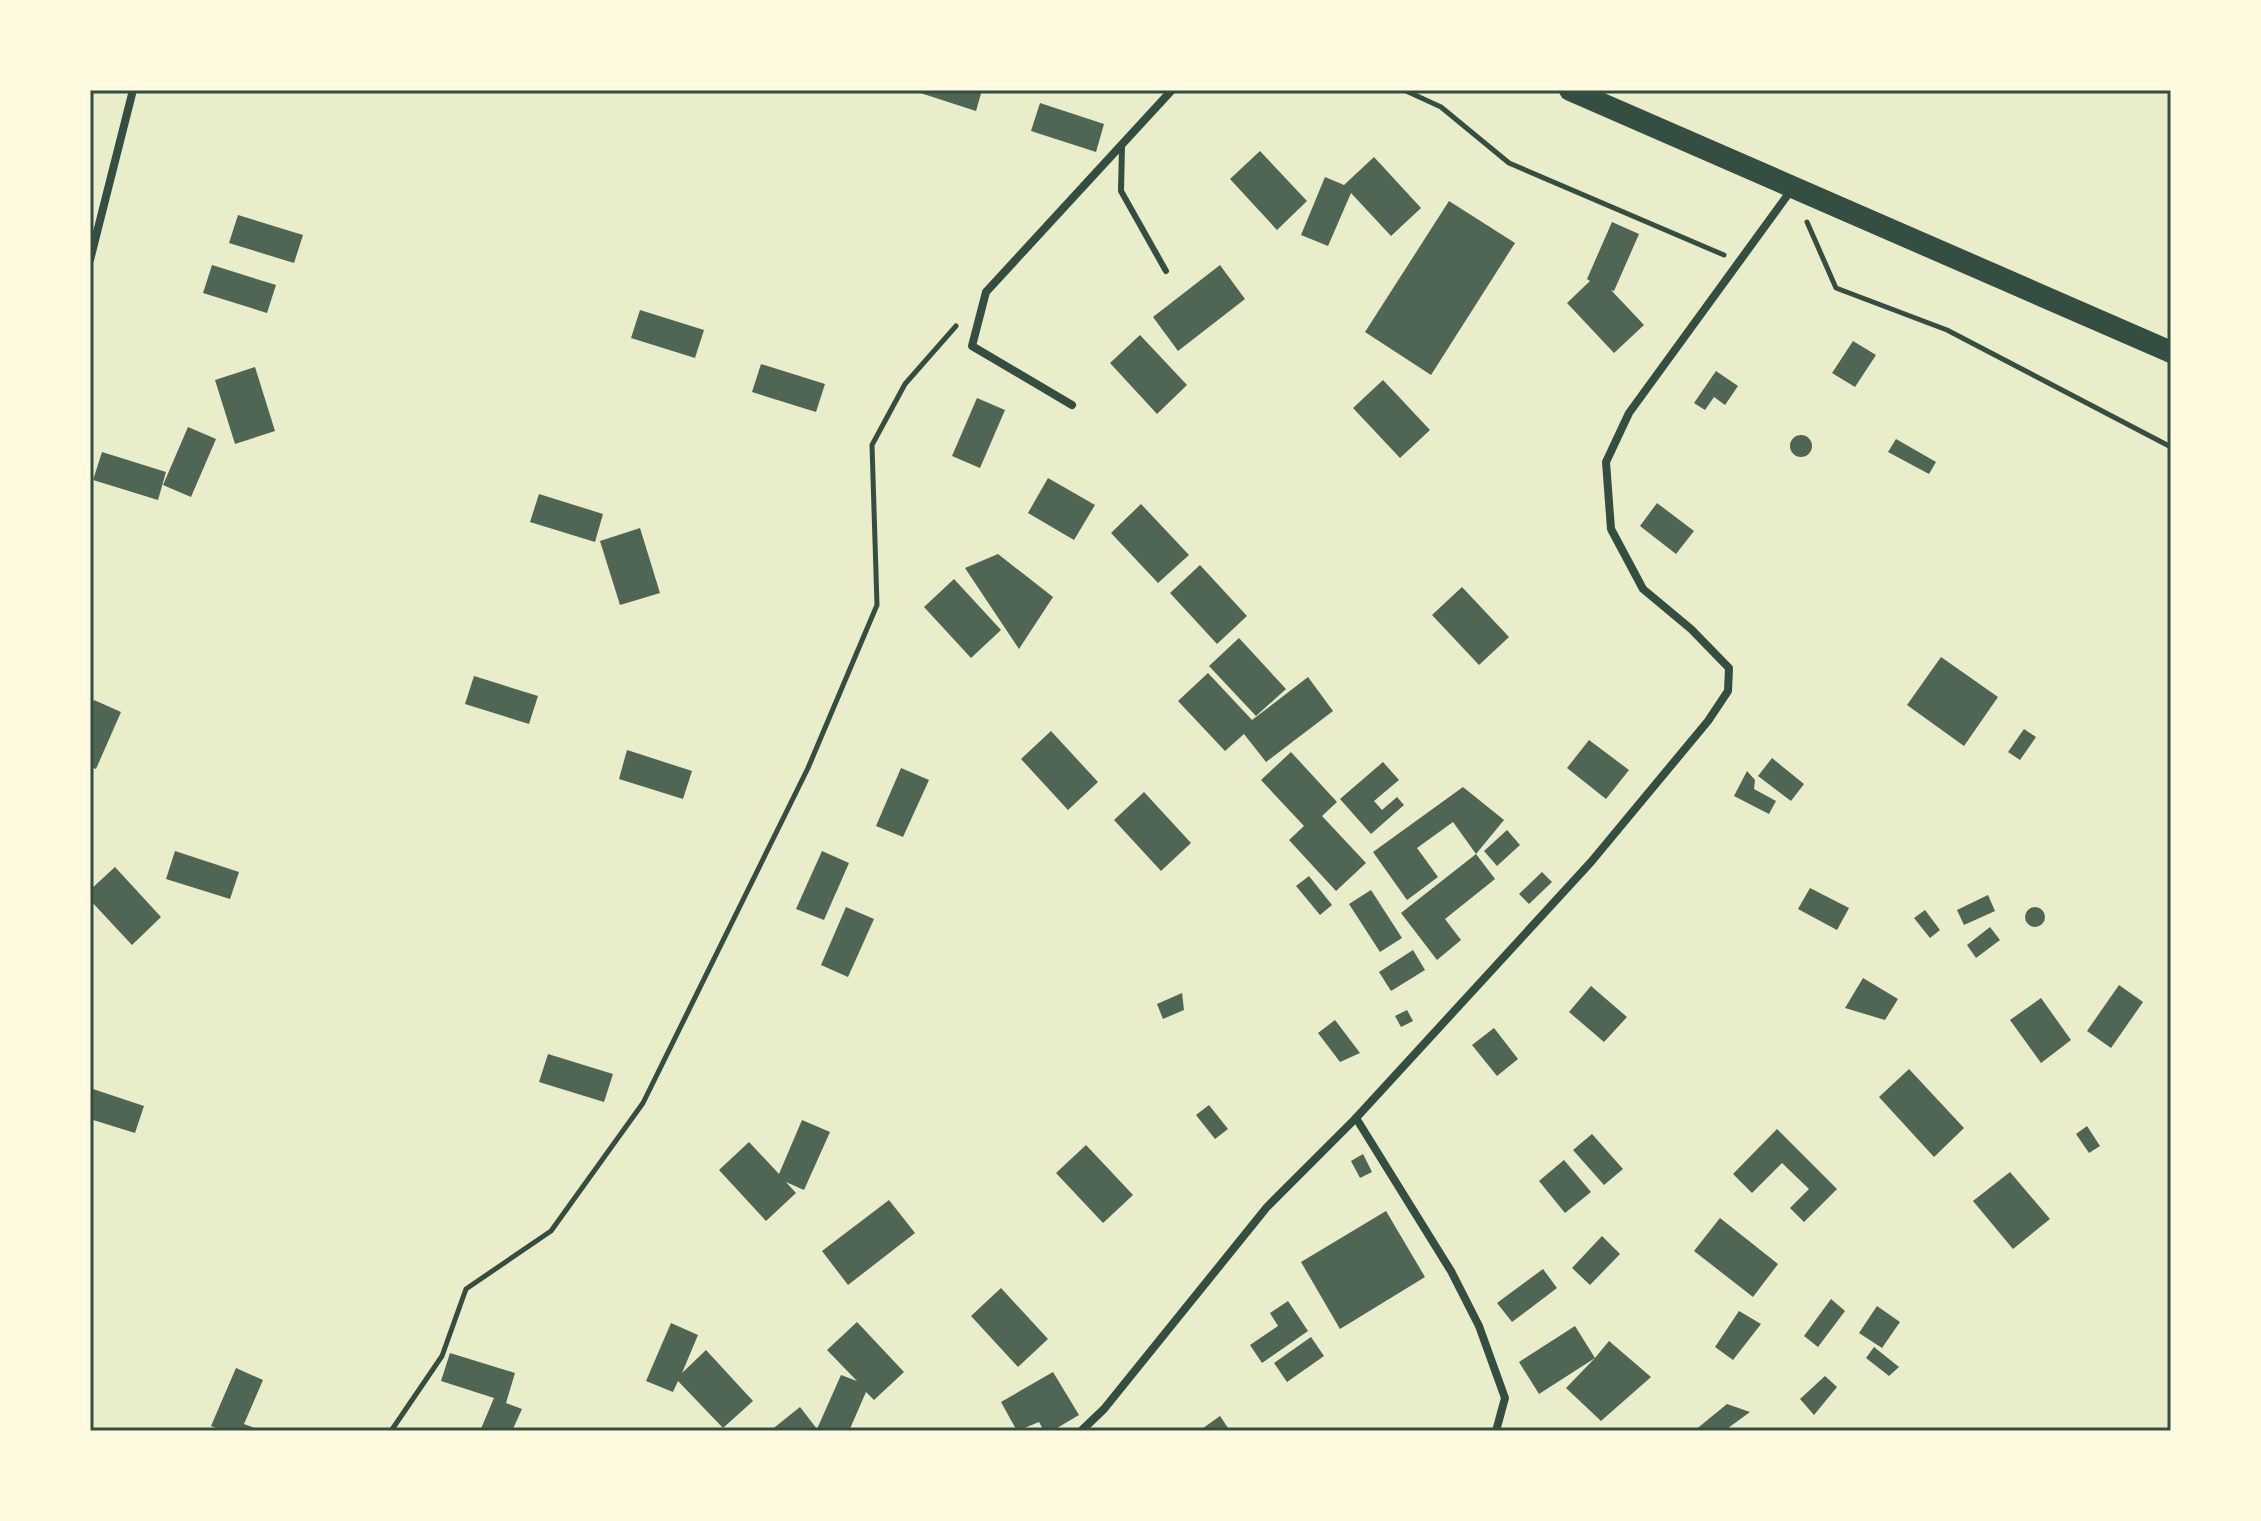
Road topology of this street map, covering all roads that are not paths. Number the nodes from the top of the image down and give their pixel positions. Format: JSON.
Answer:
{"nodes":[{"id":1,"x":133,"y":90,"type":"edge"},
{"id":2,"x":1172,"y":90,"type":"edge"},
{"id":3,"x":1570,"y":90,"type":"edge"},
{"id":4,"x":1122,"y":146,"type":"junction"},
{"id":5,"x":1792,"y":188,"type":"junction"},
{"id":6,"x":90,"y":260,"type":"edge"},
{"id":7,"x":1166,"y":271,"type":"dead end"},
{"id":8,"x":2171,"y":352,"type":"edge"},
{"id":9,"x":1072,"y":405,"type":"dead end"},
{"id":10,"x":1356,"y":1118,"type":"junction"},
{"id":11,"x":1081,"y":1431,"type":"edge"},
{"id":12,"x":1496,"y":1431,"type":"edge"}],
"edges":[{"from":1,"to":6,"type":"street"},
{"from":2,"to":4,"type":"street"},
{"from":3,"to":5,"type":"highway"},
{"from":4,"to":7,"type":"lane"},
{"from":4,"to":9,"type":"street"},
{"from":5,"to":8,"type":"highway"},
{"from":5,"to":10,"type":"street"},
{"from":10,"to":11,"type":"street"},
{"from":10,"to":12,"type":"street"}]}
